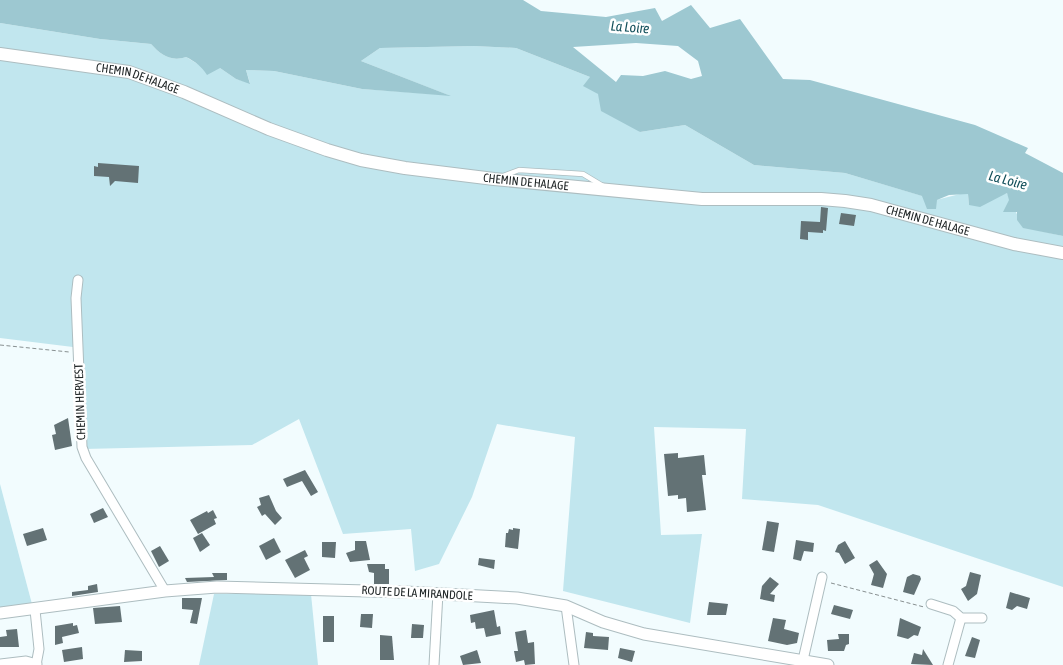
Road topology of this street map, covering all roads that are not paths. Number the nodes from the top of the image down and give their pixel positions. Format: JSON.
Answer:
{"nodes":[{"id":1,"x":0,"y":54,"type":"edge"},
{"id":2,"x":1063,"y":253,"type":"edge"},
{"id":3,"x":78,"y":280,"type":"dead end"},
{"id":4,"x":822,"y":579,"type":"road end"},
{"id":5,"x":165,"y":591,"type":"junction"},
{"id":6,"x":438,"y":593,"type":"junction"},
{"id":7,"x":566,"y":606,"type":"junction"},
{"id":8,"x":928,"y":606,"type":"road end"},
{"id":9,"x":35,"y":610,"type":"junction"},
{"id":10,"x":0,"y":614,"type":"edge"},
{"id":11,"x":961,"y":618,"type":"junction"},
{"id":12,"x":982,"y":618,"type":"dead end"},
{"id":13,"x":803,"y":660,"type":"junction"},
{"id":14,"x":0,"y":664,"type":"edge"},
{"id":15,"x":37,"y":664,"type":"edge"},
{"id":16,"x":434,"y":665,"type":"edge"},
{"id":17,"x":574,"y":665,"type":"edge"},
{"id":18,"x":828,"y":665,"type":"edge"},
{"id":19,"x":948,"y":665,"type":"edge"}],
"edges":[{"from":1,"to":2,"type":"main road","name":"CHEMIN DE HALAGE"},
{"from":3,"to":5,"type":"street","name":"CHEMIN HERVEST"},
{"from":4,"to":13,"type":"street"},
{"from":5,"to":6,"type":"street","name":"ROUTE DE LA MIRANDOLE"},
{"from":5,"to":9,"type":"street","name":"ROUTE DE LA MIRANDOLE"},
{"from":6,"to":7,"type":"street","name":"ROUTE DE LA MIRANDOLE"},
{"from":6,"to":16,"type":"street"},
{"from":7,"to":13,"type":"street","name":"ROUTE DE LA MIRANDOLE"},
{"from":7,"to":17,"type":"street"},
{"from":8,"to":11,"type":"street"},
{"from":9,"to":10,"type":"street","name":"ROUTE DE LA MIRANDOLE"},
{"from":9,"to":15,"type":"street"},
{"from":11,"to":12,"type":"street"},
{"from":11,"to":19,"type":"street"},
{"from":13,"to":18,"type":"street","name":"ROUTE DE LA MIRANDOLE"},
{"from":14,"to":15,"type":"street"}]}
